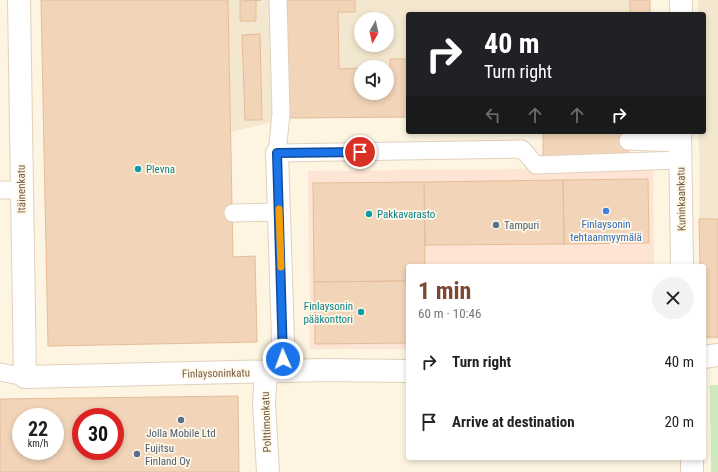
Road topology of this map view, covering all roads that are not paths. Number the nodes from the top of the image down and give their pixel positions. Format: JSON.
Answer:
{"nodes":[{"id":1,"x":19,"y":0,"type":"edge"},
{"id":2,"x":278,"y":0,"type":"edge"},
{"id":3,"x":680,"y":0,"type":"edge"},
{"id":4,"x":680,"y":12,"type":"edge"},
{"id":5,"x":628,"y":141,"type":"dead end"},
{"id":6,"x":680,"y":145,"type":"edge"},
{"id":7,"x":277,"y":153,"type":"junction"},
{"id":8,"x":10,"y":190,"type":"edge"},
{"id":9,"x":279,"y":212,"type":"junction"},
{"id":10,"x":233,"y":213,"type":"dead end"},
{"id":11,"x":682,"y":264,"type":"edge"},
{"id":12,"x":718,"y":355,"type":"edge"},
{"id":13,"x":706,"y":357,"type":"edge"},
{"id":14,"x":275,"y":371,"type":"junction"},
{"id":15,"x":406,"y":371,"type":"edge"},
{"id":16,"x":0,"y":372,"type":"edge"},
{"id":17,"x":25,"y":377,"type":"junction"},
{"id":18,"x":692,"y":460,"type":"edge"},
{"id":19,"x":268,"y":472,"type":"edge"},
{"id":20,"x":692,"y":472,"type":"edge"}],
"edges":[{"from":1,"to":8,"type":"street","name":"Itäinenkatu"},
{"from":2,"to":7,"type":"lane"},
{"from":3,"to":4,"type":"street"},
{"from":5,"to":6,"type":"lane"},
{"from":6,"to":7,"type":"lane"},
{"from":6,"to":11,"type":"street","name":"Kuninkaankatu"},
{"from":7,"to":9,"type":"street","name":"Polttimonkatu"},
{"from":8,"to":17,"type":"street","name":"Itäinenkatu"},
{"from":9,"to":10,"type":"lane"},
{"from":9,"to":14,"type":"street","name":"Polttimonkatu"},
{"from":12,"to":13,"type":"street"},
{"from":14,"to":15,"type":"street","name":"Finlaysoninkatu"},
{"from":14,"to":17,"type":"street","name":"Finlaysoninkatu"},
{"from":14,"to":19,"type":"street","name":"Polttimonkatu"},
{"from":16,"to":17,"type":"lane"},
{"from":18,"to":20,"type":"street"}]}
